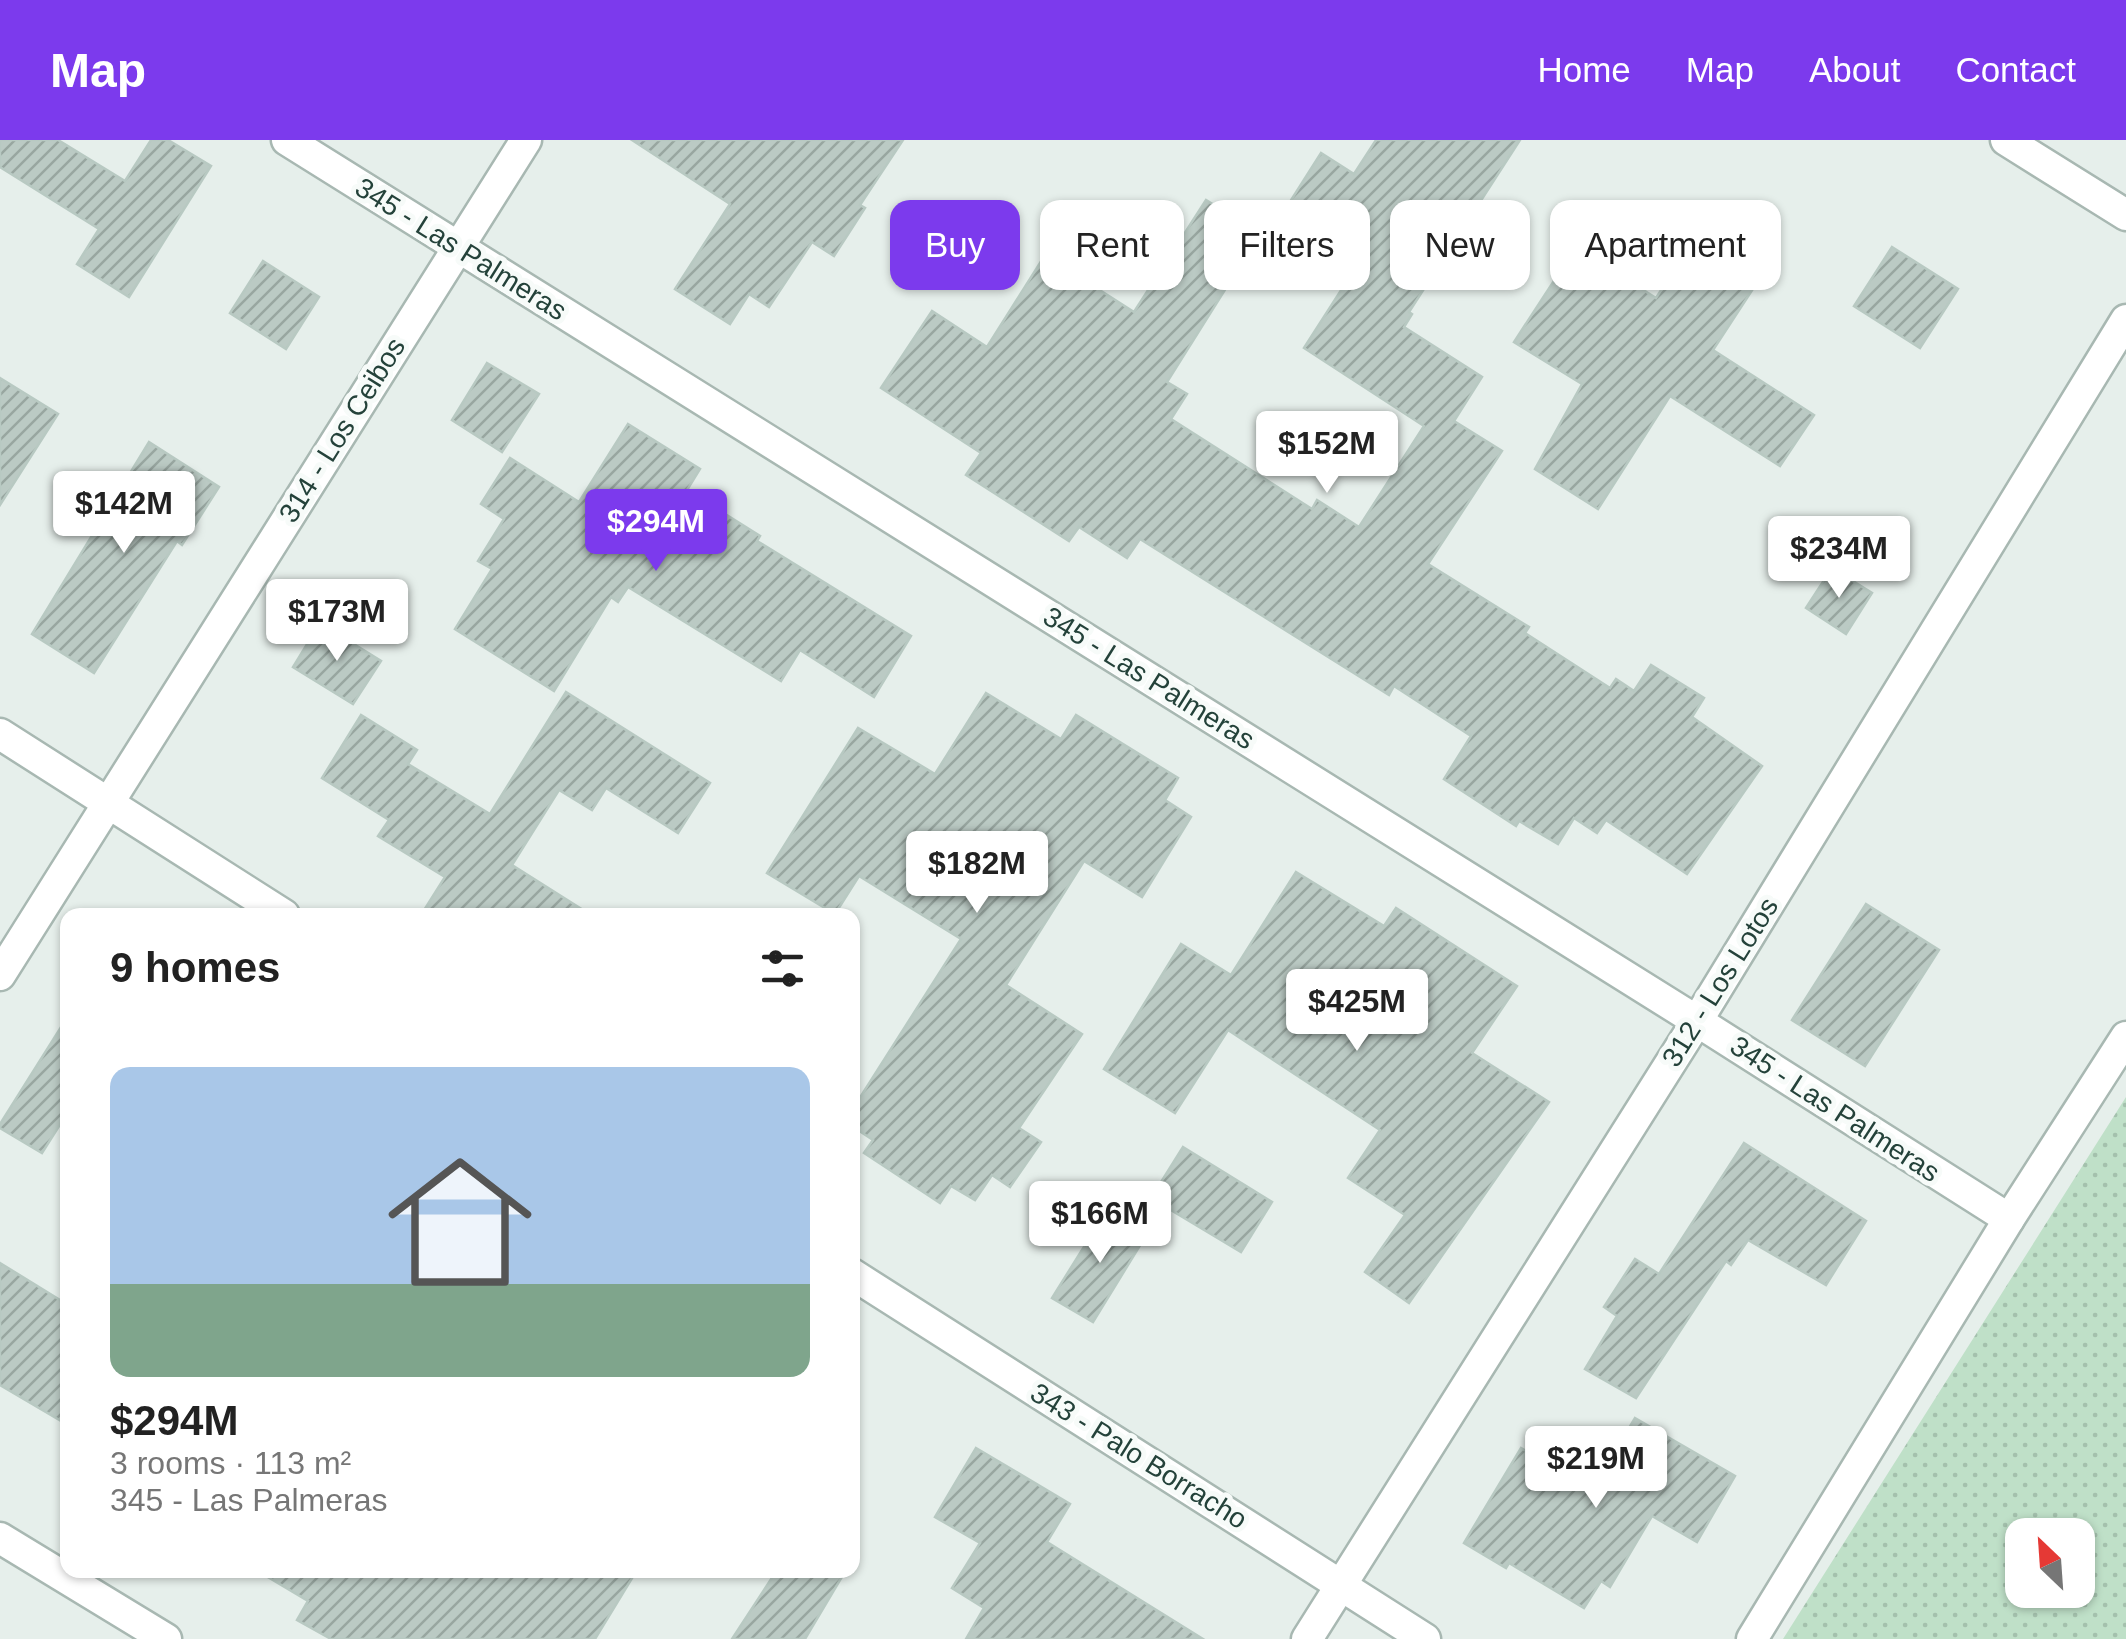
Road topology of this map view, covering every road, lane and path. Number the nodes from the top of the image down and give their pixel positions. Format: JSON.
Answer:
{"nodes":[{"id":1,"x":287,"y":140,"type":"edge"},
{"id":2,"x":526,"y":140,"type":"edge"},
{"id":3,"x":2006,"y":140,"type":"edge"},
{"id":4,"x":2126,"y":215,"type":"edge"},
{"id":5,"x":457,"y":247,"type":"junction"},
{"id":6,"x":2126,"y":320,"type":"edge"},
{"id":7,"x":0,"y":734,"type":"edge"},
{"id":8,"x":108,"y":804,"type":"junction"},
{"id":9,"x":273,"y":908,"type":"edge"},
{"id":10,"x":0,"y":975,"type":"edge"},
{"id":11,"x":1697,"y":1021,"type":"junction"},
{"id":12,"x":2126,"y":1037,"type":"edge"},
{"id":13,"x":2008,"y":1219,"type":"junction"},
{"id":14,"x":860,"y":1279,"type":"edge"},
{"id":15,"x":0,"y":1538,"type":"edge"},
{"id":16,"x":60,"y":1575,"type":"edge"},
{"id":17,"x":66,"y":1578,"type":"edge"},
{"id":18,"x":1342,"y":1584,"type":"junction"},
{"id":19,"x":166,"y":1639,"type":"edge"},
{"id":20,"x":1308,"y":1639,"type":"edge"},
{"id":21,"x":1425,"y":1639,"type":"edge"},
{"id":22,"x":1752,"y":1639,"type":"edge"}],
"edges":[{"from":1,"to":5,"type":"street","name":"345 - Las Palmeras"},
{"from":2,"to":5,"type":"street","name":"314 - Los Ceibos"},
{"from":3,"to":4,"type":"street"},
{"from":5,"to":8,"type":"street","name":"314 - Los Ceibos"},
{"from":5,"to":11,"type":"street","name":"345 - Las Palmeras"},
{"from":6,"to":11,"type":"street","name":"312 - Los Lotos"},
{"from":7,"to":8,"type":"street"},
{"from":8,"to":9,"type":"street"},
{"from":8,"to":10,"type":"street","name":"314 - Los Ceibos"},
{"from":11,"to":13,"type":"street","name":"345 - Las Palmeras"},
{"from":11,"to":18,"type":"street","name":"312 - Los Lotos"},
{"from":12,"to":13,"type":"street"},
{"from":13,"to":22,"type":"street"},
{"from":14,"to":18,"type":"street","name":"343 - Palo Borracho"},
{"from":15,"to":16,"type":"street"},
{"from":17,"to":19,"type":"street"},
{"from":18,"to":20,"type":"street","name":"312 - Los Lotos"},
{"from":18,"to":21,"type":"street","name":"343 - Palo Borracho"}]}
